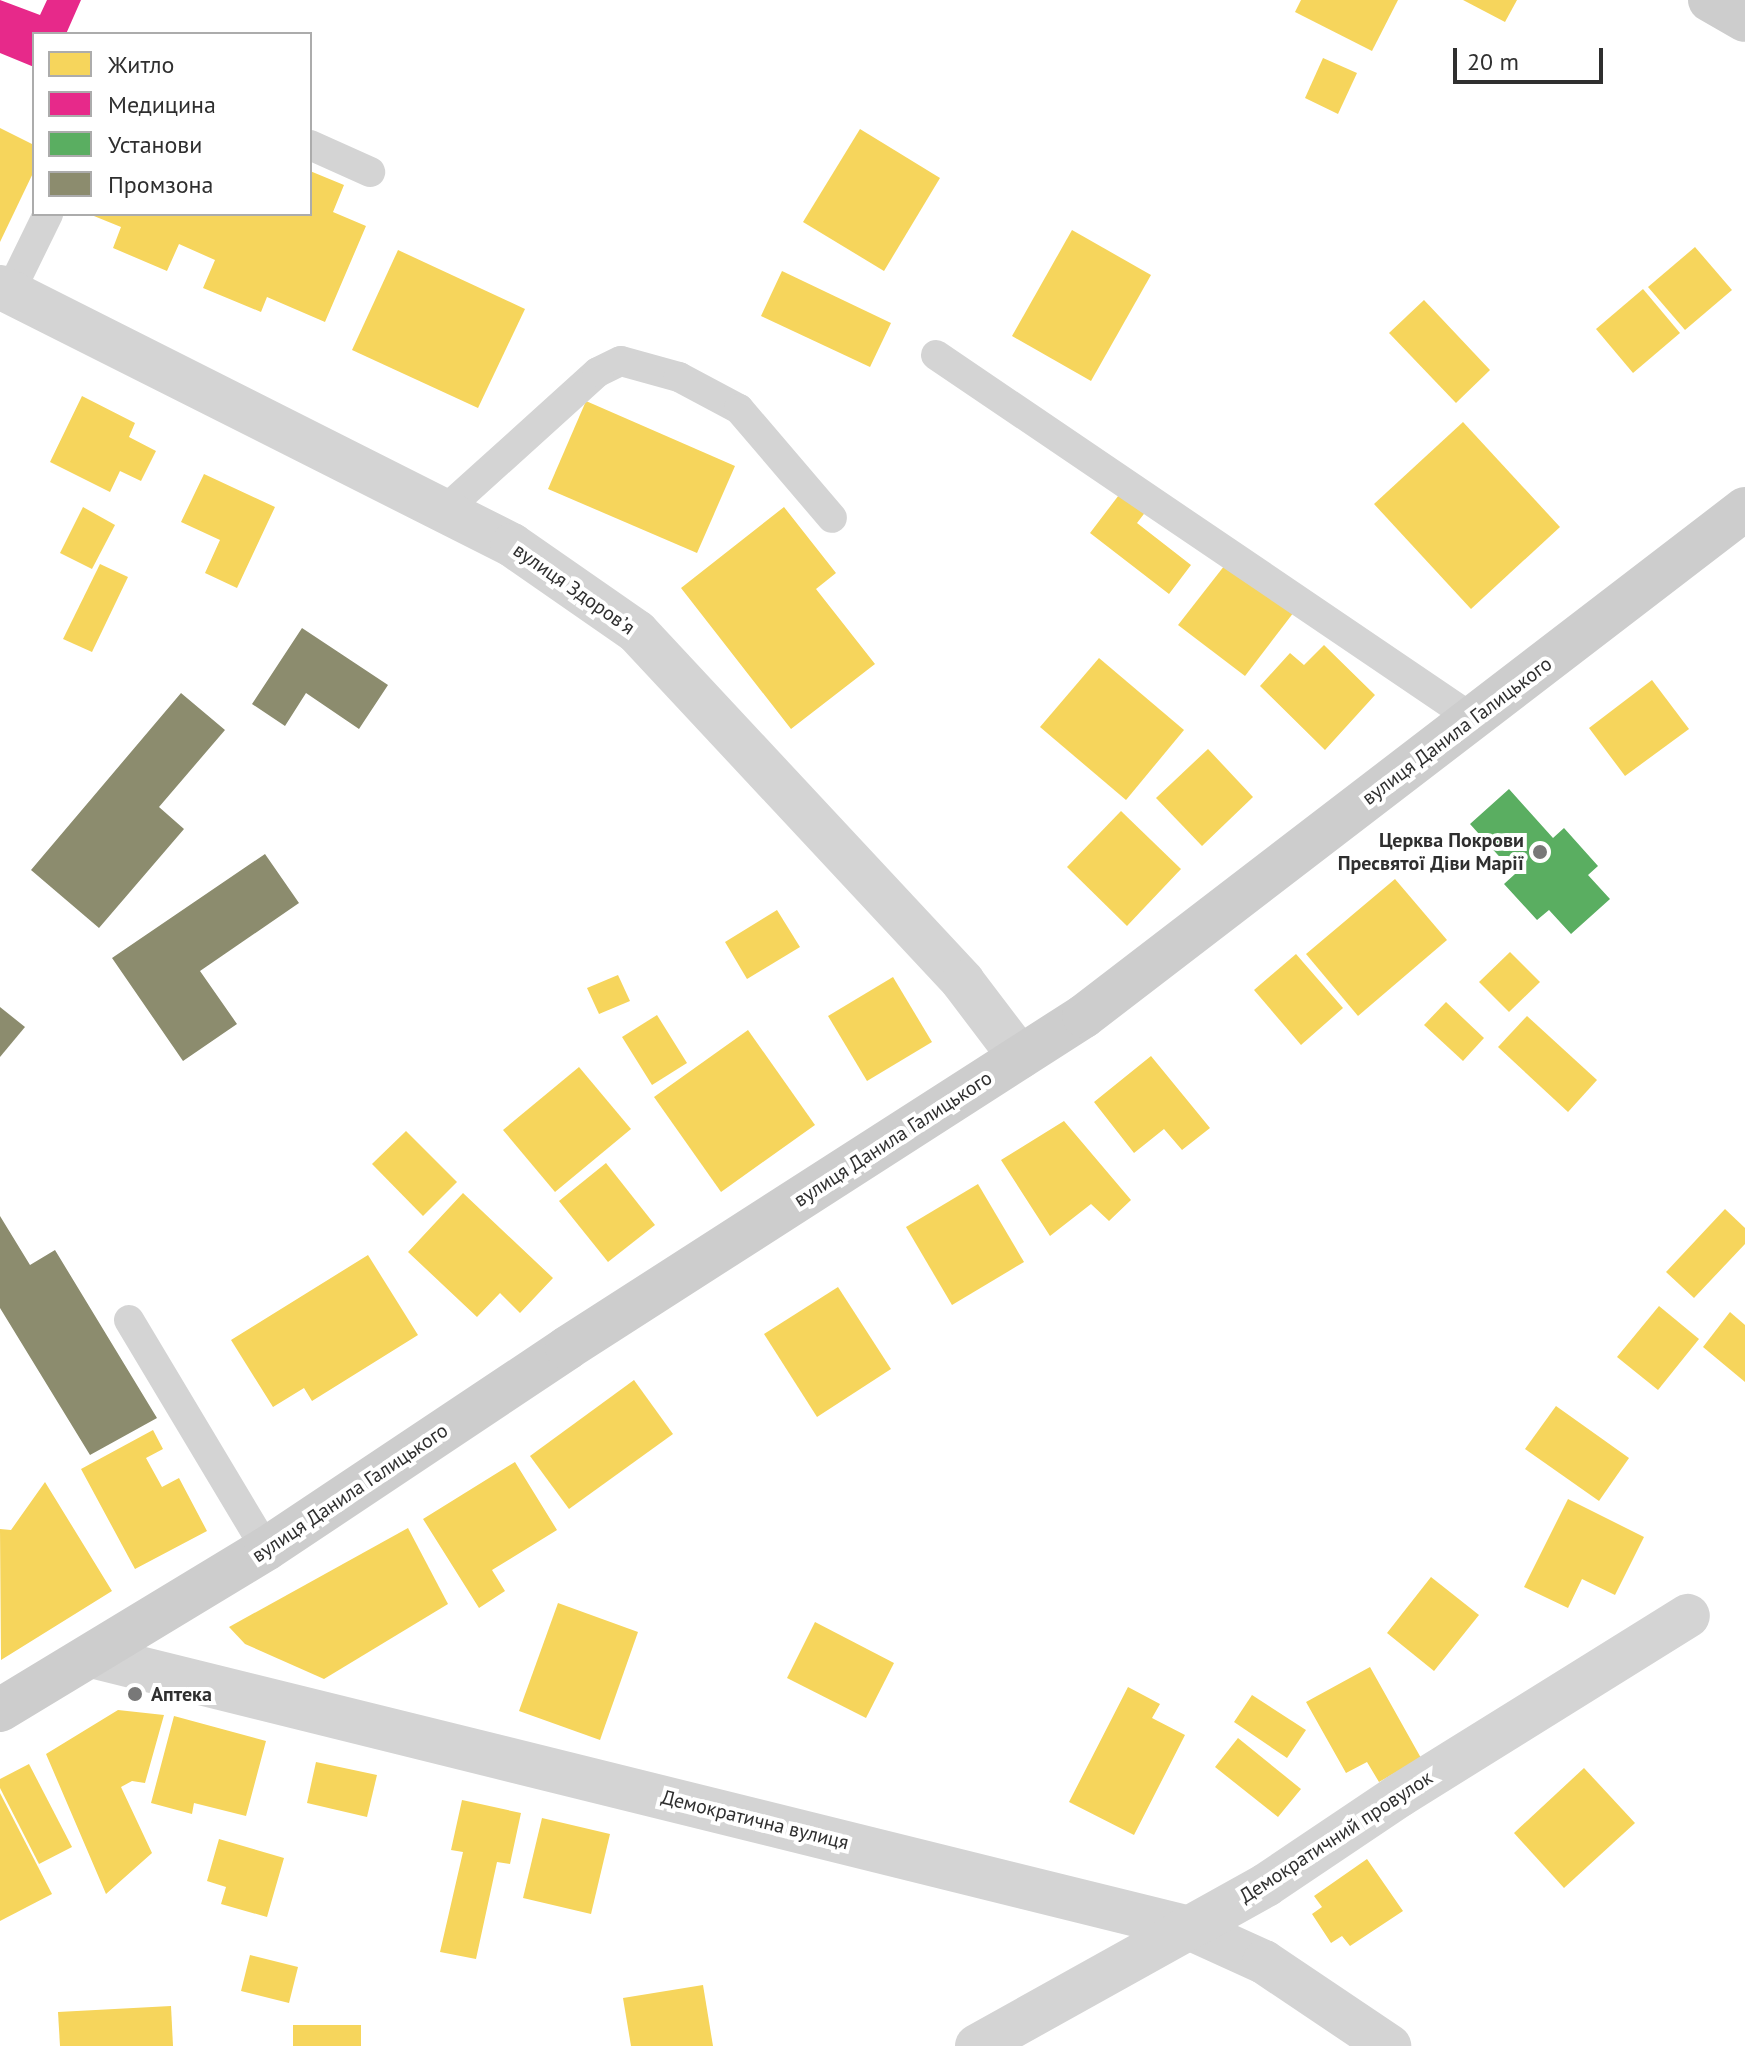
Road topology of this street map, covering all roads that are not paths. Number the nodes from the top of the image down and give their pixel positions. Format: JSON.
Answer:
{"nodes":[{"id":1,"x":1710,"y":0,"type":"edge"},
{"id":2,"x":1745,"y":20,"type":"edge"},
{"id":3,"x":312,"y":146,"type":"edge"},
{"id":4,"x":370,"y":172,"type":"dead end"},
{"id":5,"x":47,"y":216,"type":"edge"},
{"id":6,"x":5,"y":290,"type":"edge"},
{"id":7,"x":936,"y":355,"type":"dead end"},
{"id":8,"x":1745,"y":509,"type":"edge"},
{"id":9,"x":444,"y":511,"type":"junction"},
{"id":10,"x":832,"y":518,"type":"dead end"},
{"id":11,"x":1473,"y":719,"type":"junction"},
{"id":12,"x":1020,"y":1057,"type":"junction"},
{"id":13,"x":129,"y":1320,"type":"dead end"},
{"id":14,"x":266,"y":1549,"type":"junction"},
{"id":15,"x":1688,"y":1616,"type":"dead end"},
{"id":16,"x":95,"y":1657,"type":"junction"},
{"id":17,"x":7,"y":1696,"type":"edge"},
{"id":18,"x":1189,"y":1928,"type":"junction"},
{"id":19,"x":977,"y":2046,"type":"edge"},
{"id":20,"x":1389,"y":2046,"type":"edge"}],
"edges":[{"from":1,"to":2,"type":"street"},
{"from":3,"to":4,"type":"lane"},
{"from":5,"to":6,"type":"lane"},
{"from":6,"to":9,"type":"street","name":"вулиця Здоровʼя"},
{"from":7,"to":11,"type":"lane"},
{"from":8,"to":11,"type":"street","name":"вулиця Данила Галицького"},
{"from":9,"to":10,"type":"lane"},
{"from":9,"to":12,"type":"street","name":"вулиця Здоровʼя"},
{"from":11,"to":12,"type":"street","name":"вулиця Данила Галицького"},
{"from":12,"to":14,"type":"street","name":"вулиця Данила Галицького"},
{"from":13,"to":14,"type":"lane"},
{"from":14,"to":16,"type":"street","name":"вулиця Данила Галицького"},
{"from":15,"to":18,"type":"street","name":"Демократичний провулок"},
{"from":16,"to":17,"type":"street","name":"вулиця Данила Галицького"},
{"from":16,"to":18,"type":"street","name":"Демократична вулиця"},
{"from":18,"to":19,"type":"street","name":"Демократичний провулок"},
{"from":18,"to":20,"type":"street","name":"Демократична вулиця"}]}
